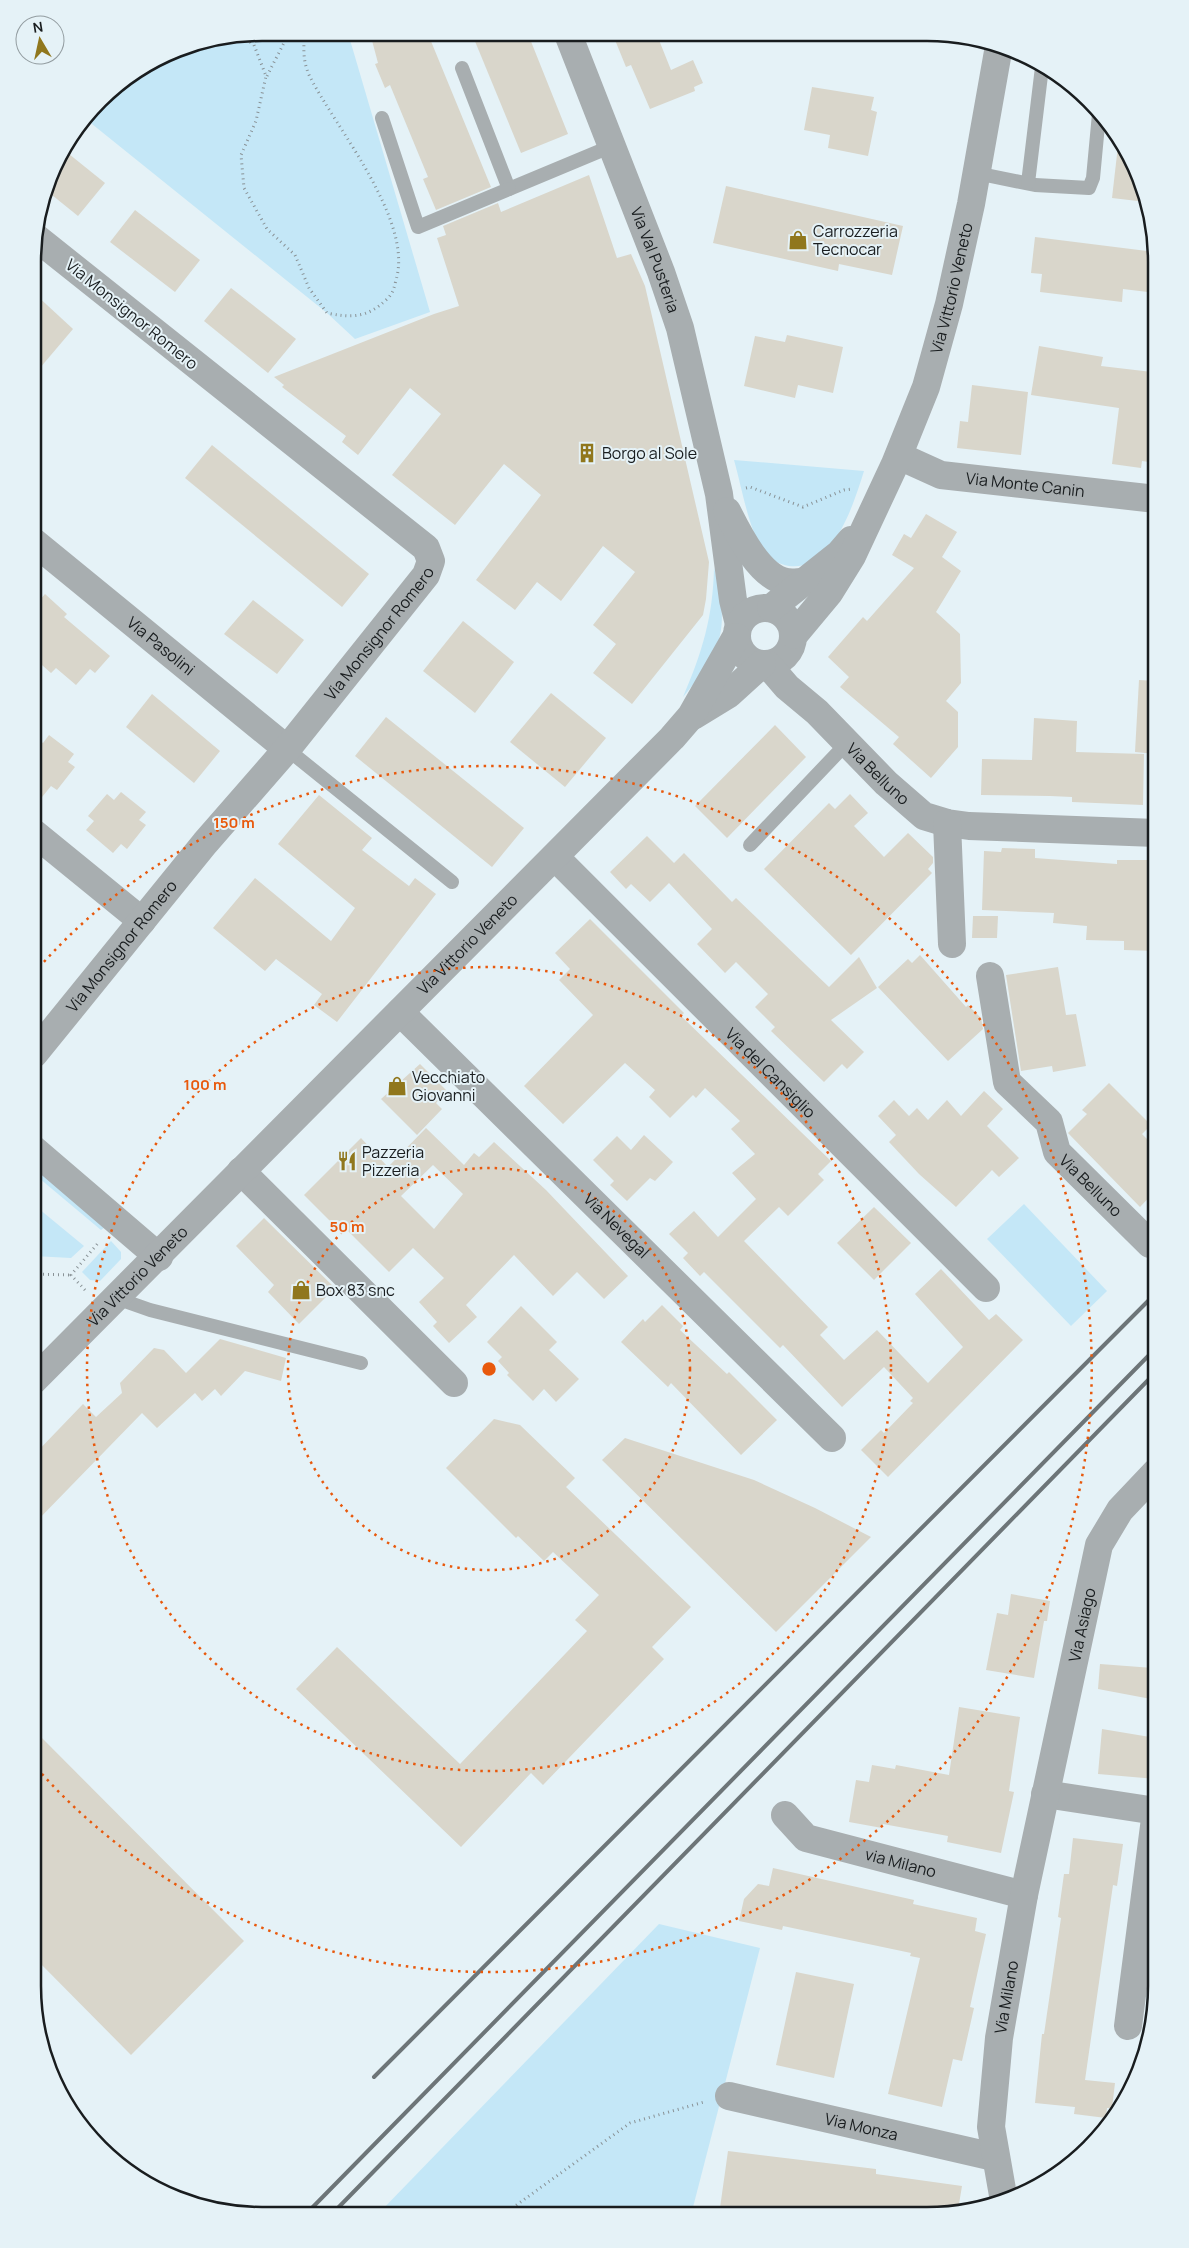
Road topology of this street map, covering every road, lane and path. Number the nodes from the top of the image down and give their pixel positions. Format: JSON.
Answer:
{"nodes":[{"id":1,"x":285,"y":41,"type":"edge"},
{"id":2,"x":304,"y":41,"type":"edge"},
{"id":3,"x":571,"y":41,"type":"edge"},
{"id":4,"x":250,"y":42,"type":"edge"},
{"id":5,"x":998,"y":53,"type":"edge"},
{"id":6,"x":462,"y":68,"type":"dead end"},
{"id":7,"x":1041,"y":74,"type":"edge"},
{"id":8,"x":266,"y":76,"type":"junction"},
{"id":9,"x":382,"y":118,"type":"dead end"},
{"id":10,"x":1099,"y":124,"type":"edge"},
{"id":11,"x":612,"y":146,"type":"junction"},
{"id":12,"x":976,"y":173,"type":"junction"},
{"id":13,"x":1028,"y":183,"type":"junction"},
{"id":14,"x":509,"y":189,"type":"junction"},
{"id":15,"x":42,"y":243,"type":"edge"},
{"id":16,"x":899,"y":456,"type":"junction"},
{"id":17,"x":887,"y":482,"type":"junction"},
{"id":18,"x":719,"y":494,"type":"junction"},
{"id":19,"x":1148,"y":498,"type":"edge"},
{"id":20,"x":868,"y":520,"type":"junction"},
{"id":21,"x":41,"y":548,"type":"edge"},
{"id":22,"x":802,"y":582,"type":"junction"},
{"id":23,"x":771,"y":608,"type":"junction"},
{"id":24,"x":738,"y":631,"type":"junction"},
{"id":25,"x":792,"y":642,"type":"junction"},
{"id":26,"x":765,"y":665,"type":"junction"},
{"id":27,"x":817,"y":712,"type":"junction"},
{"id":28,"x":692,"y":716,"type":"junction"},
{"id":29,"x":847,"y":743,"type":"junction"},
{"id":30,"x":287,"y":749,"type":"junction"},
{"id":31,"x":947,"y":824,"type":"junction"},
{"id":32,"x":1148,"y":833,"type":"edge"},
{"id":33,"x":41,"y":839,"type":"edge"},
{"id":34,"x":750,"y":845,"type":"dead end"},
{"id":35,"x":555,"y":856,"type":"junction"},
{"id":36,"x":452,"y":882,"type":"dead end"},
{"id":37,"x":142,"y":921,"type":"junction"},
{"id":38,"x":952,"y":944,"type":"dead end"},
{"id":39,"x":990,"y":976,"type":"dead end"},
{"id":40,"x":400,"y":1012,"type":"junction"},
{"id":41,"x":41,"y":1045,"type":"edge"},
{"id":42,"x":41,"y":1156,"type":"edge"},
{"id":43,"x":242,"y":1171,"type":"junction"},
{"id":44,"x":92,"y":1236,"type":"dead end"},
{"id":45,"x":1148,"y":1242,"type":"edge"},
{"id":46,"x":159,"y":1258,"type":"junction"},
{"id":47,"x":41,"y":1274,"type":"edge"},
{"id":48,"x":71,"y":1276,"type":"junction"},
{"id":49,"x":986,"y":1288,"type":"dead end"},
{"id":50,"x":110,"y":1304,"type":"junction"},
{"id":51,"x":361,"y":1363,"type":"dead end"},
{"id":52,"x":41,"y":1374,"type":"edge"},
{"id":53,"x":454,"y":1383,"type":"dead end"},
{"id":54,"x":832,"y":1438,"type":"dead end"},
{"id":55,"x":1148,"y":1480,"type":"edge"},
{"id":56,"x":1045,"y":1794,"type":"junction"},
{"id":57,"x":1148,"y":1810,"type":"edge"},
{"id":58,"x":786,"y":1815,"type":"dead end"},
{"id":59,"x":1148,"y":1872,"type":"edge"},
{"id":60,"x":1024,"y":1894,"type":"junction"},
{"id":61,"x":1128,"y":2026,"type":"dead end"},
{"id":62,"x":729,"y":2096,"type":"joint"},
{"id":63,"x":994,"y":2157,"type":"junction"},
{"id":64,"x":1002,"y":2193,"type":"edge"},
{"id":65,"x":514,"y":2207,"type":"edge"}],
"edges":[{"from":1,"to":8,"type":"path"},
{"from":2,"to":8,"type":"path"},
{"from":3,"to":11,"type":"street","name":"Via Val Pusteria"},
{"from":4,"to":8,"type":"path"},
{"from":5,"to":12,"type":"street","name":"Via Vittorio Veneto"},
{"from":6,"to":14,"type":"lane"},
{"from":7,"to":13,"type":"lane"},
{"from":9,"to":14,"type":"lane"},
{"from":10,"to":13,"type":"lane"},
{"from":11,"to":14,"type":"lane"},
{"from":11,"to":18,"type":"street","name":"Via Val Pusteria"},
{"from":12,"to":13,"type":"lane"},
{"from":12,"to":16,"type":"street","name":"Via Vittorio Veneto"},
{"from":15,"to":30,"type":"street","name":"Via Monsignor Romero"},
{"from":16,"to":17,"type":"street","name":"Via Vittorio Veneto"},
{"from":16,"to":19,"type":"street","name":"Via Monte Canin"},
{"from":17,"to":18,"type":"path"},
{"from":17,"to":20,"type":"street","name":"Via Vittorio Veneto"},
{"from":18,"to":22,"type":"street","name":"Via Val Pusteria"},
{"from":18,"to":24,"type":"street","name":"Via Val Pusteria"},
{"from":20,"to":22,"type":"street","name":"Via Vittorio Veneto"},
{"from":20,"to":25,"type":"street","name":"Via Vittorio Veneto"},
{"from":21,"to":30,"type":"street","name":"Via Pasolini"},
{"from":22,"to":23,"type":"street","name":"Via Vittorio Veneto"},
{"from":23,"to":24,"type":"street","name":"Via Vittorio Veneto"},
{"from":23,"to":25,"type":"street"},
{"from":24,"to":26,"type":"street"},
{"from":24,"to":28,"type":"street","name":"Via Vittorio Veneto"},
{"from":25,"to":26,"type":"street","name":"Via Vittorio Veneto"},
{"from":25,"to":27,"type":"street","name":"Via Belluno"},
{"from":26,"to":27,"type":"street","name":"Via Belluno"},
{"from":26,"to":28,"type":"street","name":"Via Vittorio Veneto"},
{"from":27,"to":29,"type":"street","name":"Via Belluno"},
{"from":28,"to":35,"type":"street","name":"Via Vittorio Veneto"},
{"from":29,"to":31,"type":"street","name":"Via Belluno"},
{"from":29,"to":34,"type":"lane"},
{"from":30,"to":36,"type":"lane"},
{"from":30,"to":37,"type":"street","name":"Via Monsignor Romero"},
{"from":31,"to":32,"type":"street","name":"Via Belluno"},
{"from":31,"to":38,"type":"street"},
{"from":33,"to":37,"type":"street"},
{"from":35,"to":40,"type":"street","name":"Via Vittorio Veneto"},
{"from":35,"to":49,"type":"street","name":"Via del Cansiglio"},
{"from":37,"to":41,"type":"street","name":"Via Monsignor Romero"},
{"from":39,"to":45,"type":"street","name":"Via Belluno"},
{"from":40,"to":43,"type":"street","name":"Via Vittorio Veneto"},
{"from":40,"to":54,"type":"street","name":"Via Nevegal"},
{"from":42,"to":46,"type":"street"},
{"from":43,"to":46,"type":"street","name":"Via Vittorio Veneto"},
{"from":43,"to":53,"type":"street"},
{"from":44,"to":48,"type":"path"},
{"from":46,"to":50,"type":"street","name":"Via Vittorio Veneto"},
{"from":47,"to":48,"type":"path"},
{"from":48,"to":50,"type":"path"},
{"from":50,"to":51,"type":"lane"},
{"from":50,"to":52,"type":"street","name":"Via Vittorio Veneto"},
{"from":55,"to":56,"type":"street","name":"Via Asiago"},
{"from":56,"to":57,"type":"street"},
{"from":56,"to":60,"type":"street","name":"Via Milano"},
{"from":58,"to":60,"type":"street","name":"via Milano"},
{"from":59,"to":61,"type":"street"},
{"from":60,"to":63,"type":"street","name":"Via Milano"},
{"from":62,"to":63,"type":"street","name":"Via Monza"},
{"from":62,"to":65,"type":"path"},
{"from":63,"to":64,"type":"street","name":"Via Milano"}]}
